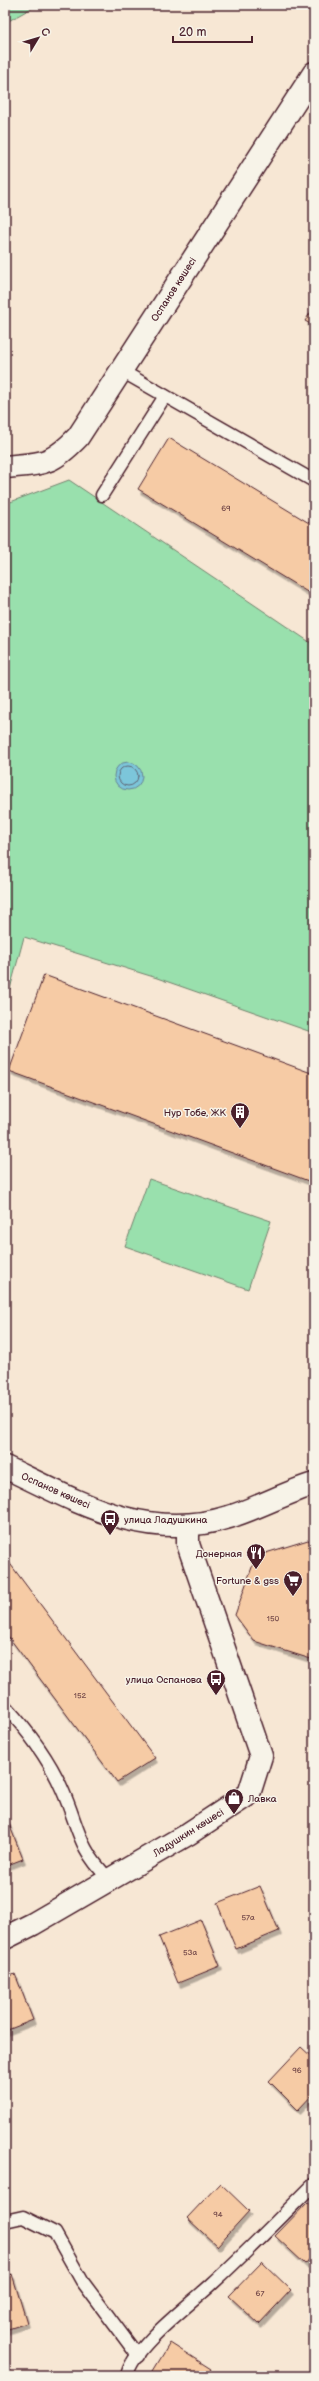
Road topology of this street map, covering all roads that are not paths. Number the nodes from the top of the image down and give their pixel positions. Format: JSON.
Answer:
{"nodes":[{"id":1,"x":312,"y":80,"type":"edge"},
{"id":2,"x":120,"y":370,"type":"junction"},
{"id":3,"x":165,"y":396,"type":"junction"},
{"id":4,"x":5,"y":467,"type":"edge"},
{"id":5,"x":314,"y":481,"type":"edge"},
{"id":6,"x":102,"y":495,"type":"dead end"},
{"id":7,"x":5,"y":1467,"type":"edge"},
{"id":8,"x":314,"y":1484,"type":"edge"},
{"id":9,"x":188,"y":1525,"type":"junction"},
{"id":10,"x":5,"y":1706,"type":"edge"},
{"id":11,"x":109,"y":1880,"type":"junction"},
{"id":12,"x":5,"y":1938,"type":"edge"},
{"id":13,"x":314,"y":2184,"type":"edge"},
{"id":14,"x":5,"y":2221,"type":"edge"},
{"id":15,"x":138,"y":2356,"type":"junction"},
{"id":16,"x":127,"y":2376,"type":"edge"}],
"edges":[{"from":1,"to":2,"type":"street","name":"Оспанов көшесі"},
{"from":2,"to":3,"type":"lane"},
{"from":2,"to":4,"type":"street","name":"Оспанов көшесі"},
{"from":3,"to":5,"type":"lane"},
{"from":3,"to":6,"type":"lane"},
{"from":7,"to":9,"type":"street","name":"Оспанов көшесі"},
{"from":8,"to":9,"type":"street","name":"Оспанов көшесі"},
{"from":9,"to":11,"type":"street","name":"Ладушкин көшесі"},
{"from":10,"to":11,"type":"lane"},
{"from":11,"to":12,"type":"street","name":"Ладушкин көшесі"},
{"from":13,"to":15,"type":"lane"},
{"from":14,"to":15,"type":"lane"},
{"from":15,"to":16,"type":"lane"}]}
